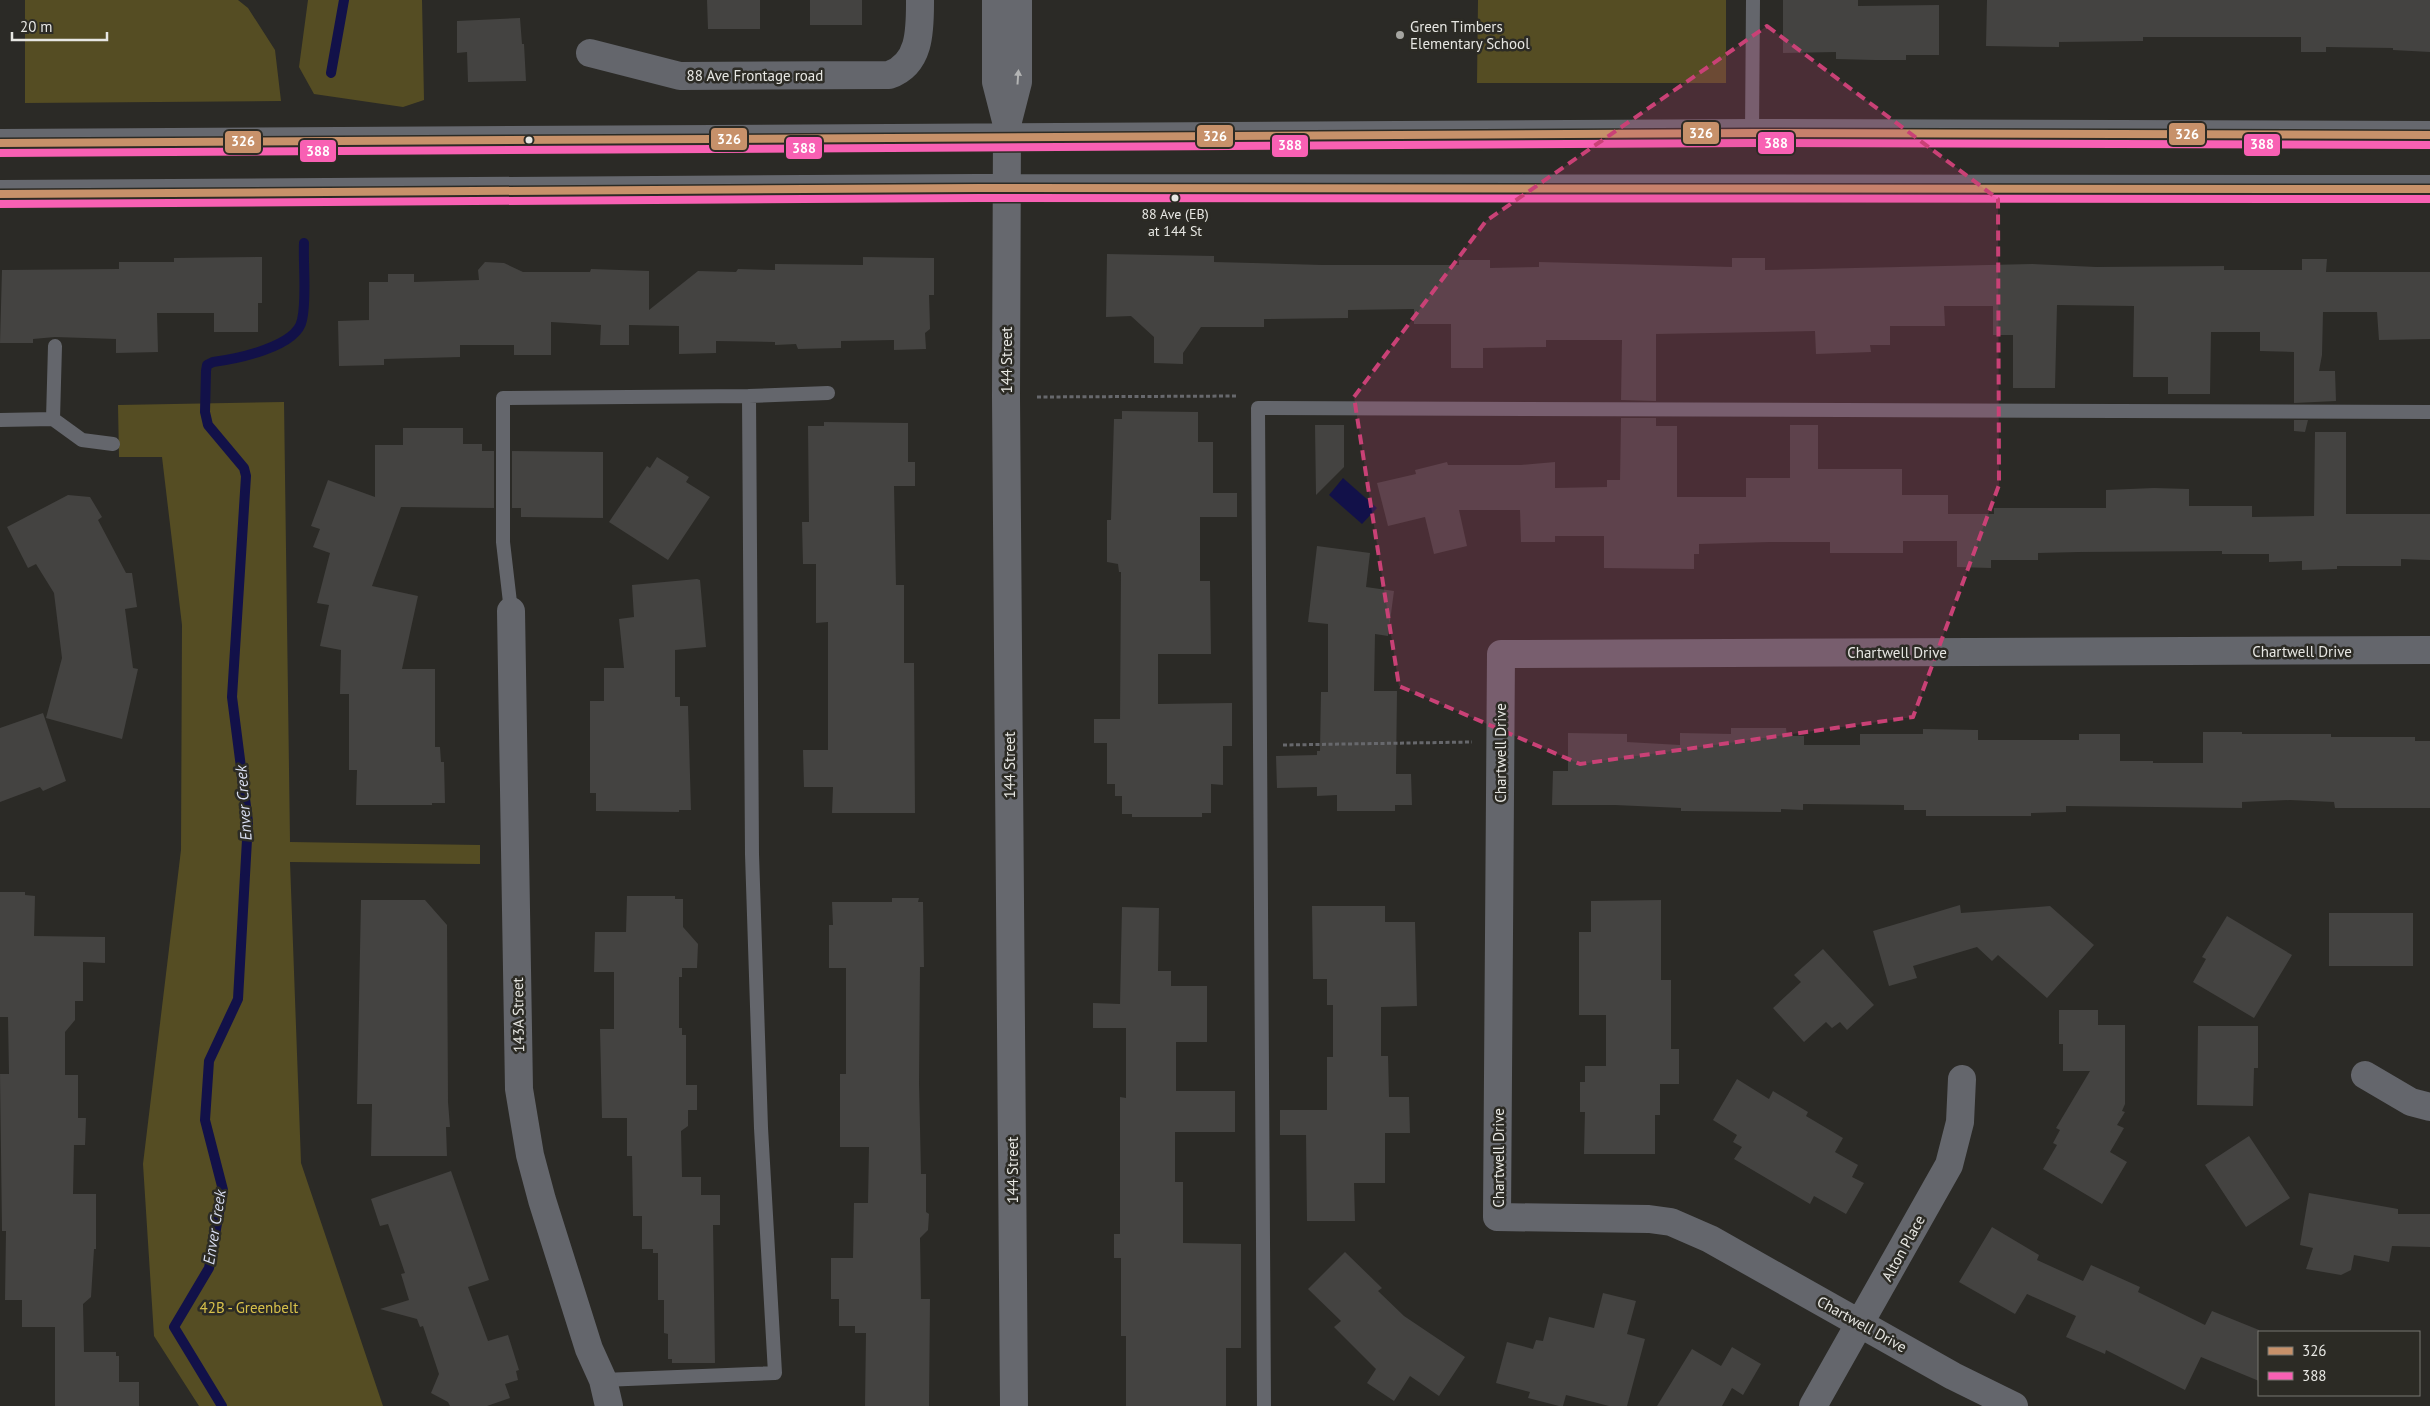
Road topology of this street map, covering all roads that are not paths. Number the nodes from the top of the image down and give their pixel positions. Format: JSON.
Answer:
{"nodes":[{"id":1,"x":920,"y":0,"type":"edge"},
{"id":2,"x":996,"y":0,"type":"edge"},
{"id":3,"x":1018,"y":0,"type":"edge"},
{"id":4,"x":1753,"y":0,"type":"edge"},
{"id":5,"x":590,"y":53,"type":"dead end"},
{"id":6,"x":1007,"y":130,"type":"junction"},
{"id":7,"x":1752,"y":133,"type":"junction"},
{"id":8,"x":2430,"y":135,"type":"edge"},
{"id":9,"x":0,"y":142,"type":"edge"},
{"id":10,"x":1007,"y":188,"type":"junction"},
{"id":11,"x":2430,"y":189,"type":"edge"},
{"id":12,"x":0,"y":194,"type":"edge"},
{"id":13,"x":54,"y":346,"type":"dead end"},
{"id":14,"x":828,"y":393,"type":"dead end"},
{"id":15,"x":749,"y":396,"type":"junction"},
{"id":16,"x":2430,"y":412,"type":"edge"},
{"id":17,"x":53,"y":419,"type":"junction"},
{"id":18,"x":0,"y":420,"type":"edge"},
{"id":19,"x":113,"y":444,"type":"dead end"},
{"id":20,"x":511,"y":610,"type":"joint"},
{"id":21,"x":2430,"y":650,"type":"edge"},
{"id":22,"x":2365,"y":1075,"type":"dead end"},
{"id":23,"x":1962,"y":1079,"type":"dead end"},
{"id":24,"x":2430,"y":1107,"type":"edge"},
{"id":25,"x":1861,"y":1324,"type":"junction"},
{"id":26,"x":606,"y":1393,"type":"edge"},
{"id":27,"x":1014,"y":1406,"type":"edge"},
{"id":28,"x":1264,"y":1406,"type":"edge"},
{"id":29,"x":1813,"y":1406,"type":"edge"},
{"id":30,"x":2014,"y":1406,"type":"edge"}],
"edges":[{"from":1,"to":5,"type":"street","name":"88 Ave Frontage road"},
{"from":2,"to":6,"type":"main road","name":"144 Street"},
{"from":6,"to":3,"type":"main road","name":"144 Street","one_way":true},
{"from":4,"to":7,"type":"lane"},
{"from":6,"to":7,"type":"main road"},
{"from":6,"to":9,"type":"main road"},
{"from":6,"to":10,"type":"main road","name":"144 Street"},
{"from":7,"to":8,"type":"main road"},
{"from":10,"to":11,"type":"main road"},
{"from":10,"to":12,"type":"main road"},
{"from":10,"to":27,"type":"main road","name":"144 Street"},
{"from":13,"to":17,"type":"lane"},
{"from":14,"to":15,"type":"lane"},
{"from":15,"to":20,"type":"lane"},
{"from":15,"to":26,"type":"lane"},
{"from":16,"to":28,"type":"lane"},
{"from":17,"to":18,"type":"lane"},
{"from":17,"to":19,"type":"lane"},
{"from":20,"to":26,"type":"street","name":"143A Street"},
{"from":21,"to":25,"type":"street","name":"Chartwell Drive"},
{"from":22,"to":24,"type":"street"},
{"from":23,"to":25,"type":"street","name":"Alton Place"},
{"from":25,"to":29,"type":"street","name":"Alton Place"},
{"from":25,"to":30,"type":"street","name":"Chartwell Drive"}]}
